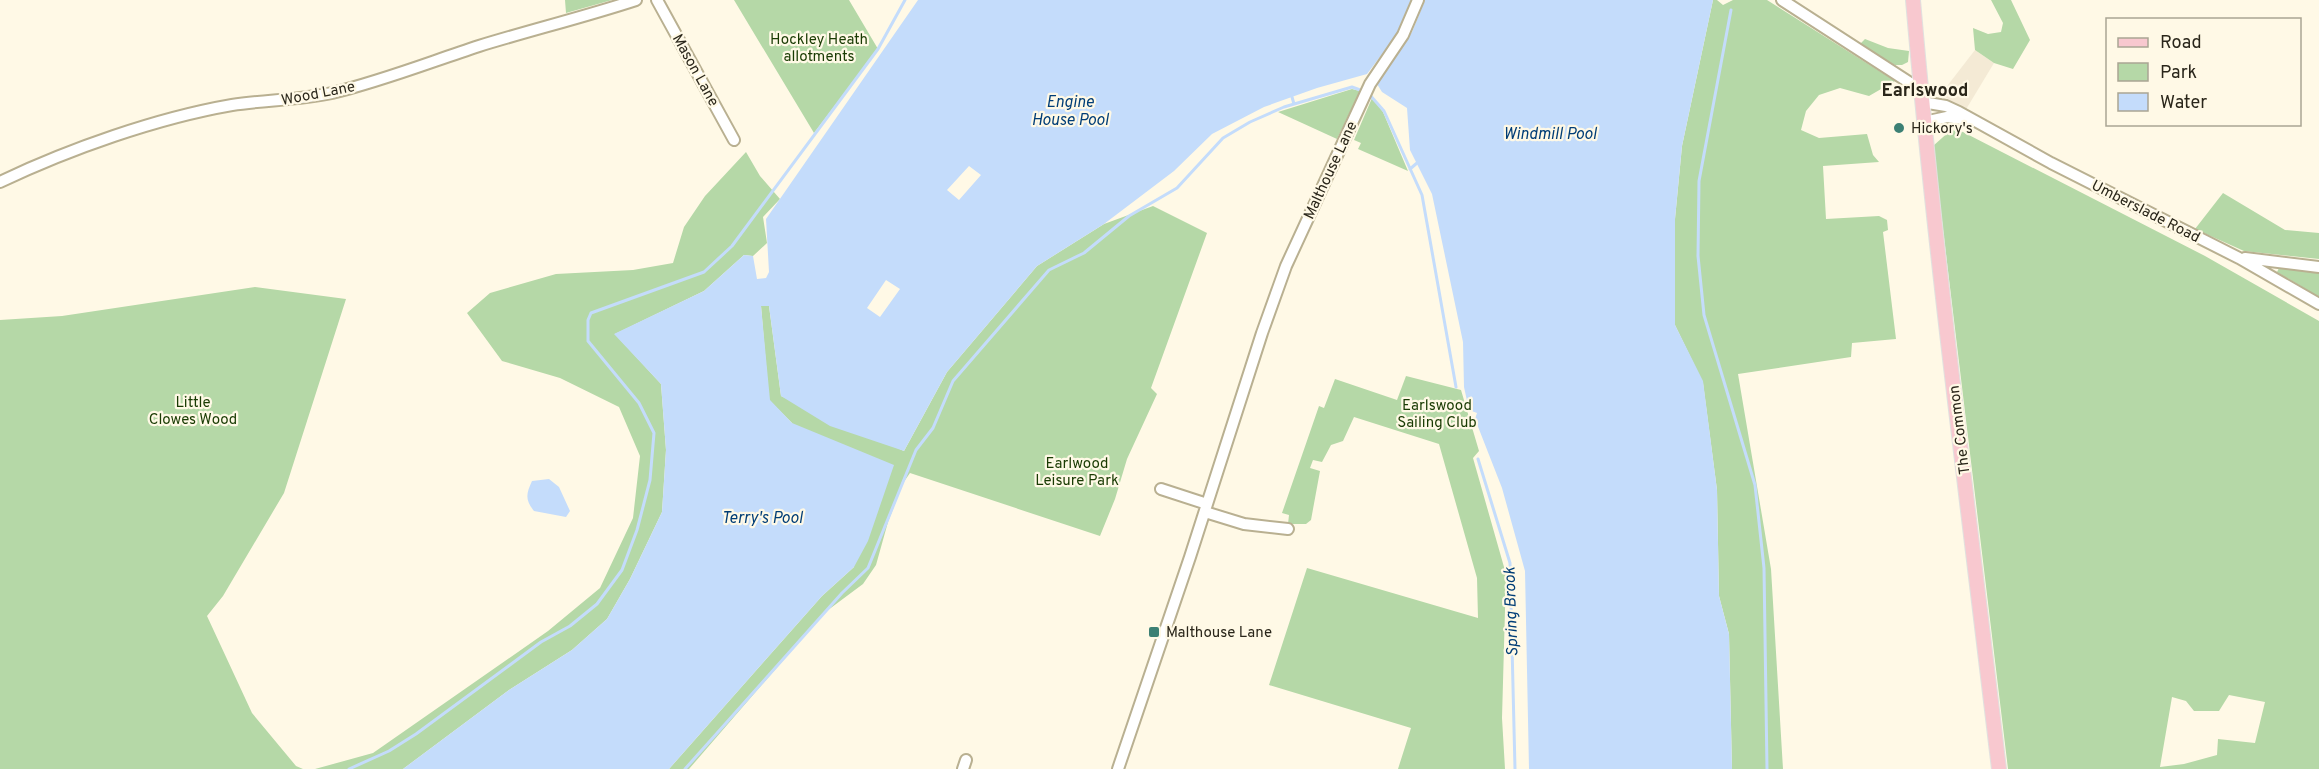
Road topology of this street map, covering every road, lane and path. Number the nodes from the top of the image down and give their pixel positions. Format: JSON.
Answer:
{"nodes":[{"id":1,"x":636,"y":0,"type":"edge"},
{"id":2,"x":657,"y":0,"type":"edge"},
{"id":3,"x":1418,"y":0,"type":"edge"},
{"id":4,"x":1782,"y":0,"type":"edge"},
{"id":5,"x":1913,"y":0,"type":"edge"},
{"id":6,"x":1921,"y":96,"type":"junction"},
{"id":7,"x":1972,"y":120,"type":"junction"},
{"id":8,"x":1924,"y":122,"type":"junction"},
{"id":9,"x":734,"y":140,"type":"dead end"},
{"id":10,"x":0,"y":182,"type":"edge"},
{"id":11,"x":2239,"y":258,"type":"junction"},
{"id":12,"x":2319,"y":267,"type":"edge"},
{"id":13,"x":2319,"y":304,"type":"edge"},
{"id":14,"x":1161,"y":489,"type":"dead end"},
{"id":15,"x":1206,"y":508,"type":"junction"},
{"id":16,"x":1288,"y":529,"type":"dead end"},
{"id":17,"x":1118,"y":769,"type":"edge"},
{"id":18,"x":2000,"y":769,"type":"edge"}],
"edges":[{"from":1,"to":10,"type":"street","name":"Wood Lane"},
{"from":2,"to":9,"type":"street","name":"Mason Lane"},
{"from":3,"to":15,"type":"street","name":"Malthouse Lane"},
{"from":4,"to":6,"type":"street","name":"Umberslade Road"},
{"from":5,"to":6,"type":"main road","name":"The Common"},
{"from":6,"to":7,"type":"street","name":"Umberslade Road"},
{"from":6,"to":8,"type":"main road","name":"The Common"},
{"from":7,"to":8,"type":"street","name":"Umberslade Road"},
{"from":7,"to":11,"type":"street","name":"Umberslade Road"},
{"from":8,"to":18,"type":"main road","name":"The Common"},
{"from":11,"to":12,"type":"street"},
{"from":11,"to":13,"type":"street","name":"Umberslade Road"},
{"from":14,"to":15,"type":"street"},
{"from":15,"to":16,"type":"street"},
{"from":15,"to":17,"type":"street","name":"Malthouse Lane"}]}
